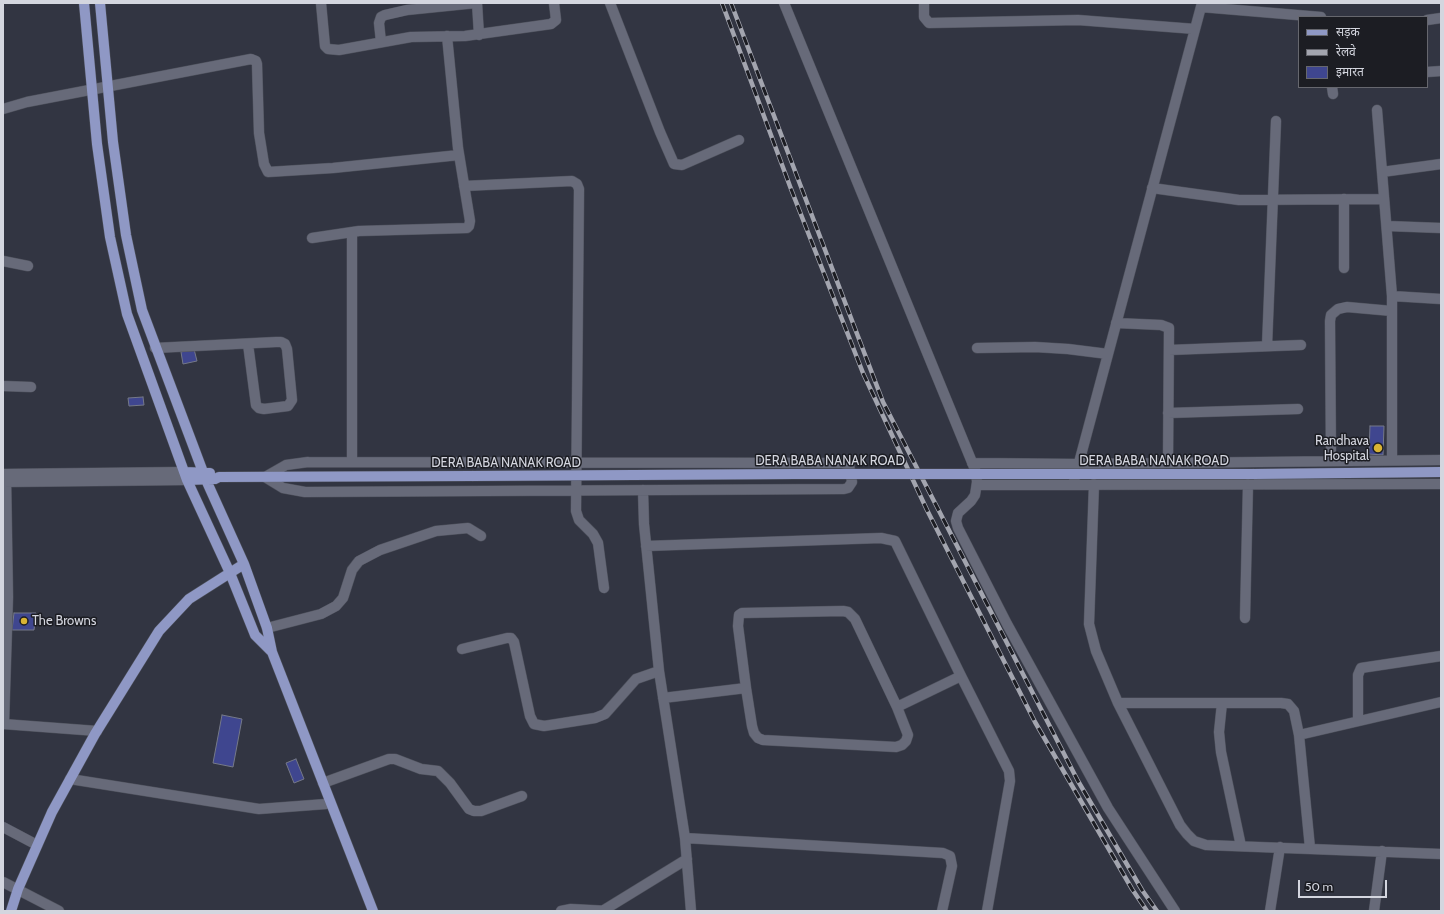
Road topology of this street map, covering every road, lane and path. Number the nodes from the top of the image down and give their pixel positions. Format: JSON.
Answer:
{"nodes":[{"id":1,"x":84,"y":3,"type":"edge"},
{"id":2,"x":100,"y":3,"type":"edge"},
{"id":3,"x":321,"y":3,"type":"edge"},
{"id":4,"x":476,"y":3,"type":"edge"},
{"id":5,"x":554,"y":3,"type":"edge"},
{"id":6,"x":610,"y":3,"type":"edge"},
{"id":7,"x":784,"y":3,"type":"edge"},
{"id":8,"x":924,"y":3,"type":"edge"},
{"id":9,"x":1201,"y":5,"type":"edge"},
{"id":10,"x":1310,"y":16,"type":"edge"},
{"id":11,"x":1441,"y":18,"type":"edge"},
{"id":12,"x":1428,"y":20,"type":"edge"},
{"id":13,"x":1195,"y":29,"type":"junction"},
{"id":14,"x":479,"y":35,"type":"junction"},
{"id":15,"x":447,"y":36,"type":"junction"},
{"id":16,"x":381,"y":42,"type":"junction"},
{"id":17,"x":1441,"y":70,"type":"edge"},
{"id":18,"x":1428,"y":72,"type":"edge"},
{"id":19,"x":108,"y":87,"type":"junction"},
{"id":20,"x":92,"y":90,"type":"junction"},
{"id":21,"x":3,"y":109,"type":"edge"},
{"id":22,"x":1377,"y":110,"type":"dead end"},
{"id":23,"x":1276,"y":121,"type":"dead end"},
{"id":24,"x":739,"y":140,"type":"dead end"},
{"id":25,"x":459,"y":155,"type":"junction"},
{"id":26,"x":1441,"y":164,"type":"edge"},
{"id":27,"x":1382,"y":172,"type":"junction"},
{"id":28,"x":464,"y":186,"type":"junction"},
{"id":29,"x":1152,"y":188,"type":"junction"},
{"id":30,"x":1344,"y":199,"type":"junction"},
{"id":31,"x":1384,"y":199,"type":"junction"},
{"id":32,"x":1274,"y":200,"type":"junction"},
{"id":33,"x":1386,"y":226,"type":"junction"},
{"id":34,"x":1441,"y":228,"type":"edge"},
{"id":35,"x":352,"y":232,"type":"junction"},
{"id":36,"x":312,"y":238,"type":"dead end"},
{"id":37,"x":3,"y":261,"type":"edge"},
{"id":38,"x":28,"y":266,"type":"dead end"},
{"id":39,"x":1344,"y":268,"type":"dead end"},
{"id":40,"x":1392,"y":296,"type":"junction"},
{"id":41,"x":1441,"y":300,"type":"edge"},
{"id":42,"x":1392,"y":311,"type":"junction"},
{"id":43,"x":1116,"y":323,"type":"junction"},
{"id":44,"x":248,"y":344,"type":"junction"},
{"id":45,"x":1301,"y":345,"type":"dead end"},
{"id":46,"x":1267,"y":346,"type":"junction"},
{"id":47,"x":156,"y":348,"type":"junction"},
{"id":48,"x":977,"y":348,"type":"dead end"},
{"id":49,"x":1169,"y":350,"type":"junction"},
{"id":50,"x":1108,"y":354,"type":"junction"},
{"id":51,"x":3,"y":386,"type":"edge"},
{"id":52,"x":31,"y":387,"type":"dead end"},
{"id":53,"x":1298,"y":410,"type":"dead end"},
{"id":54,"x":1168,"y":413,"type":"junction"},
{"id":55,"x":1392,"y":460,"type":"junction"},
{"id":56,"x":1441,"y":460,"type":"edge"},
{"id":57,"x":1331,"y":461,"type":"junction"},
{"id":58,"x":352,"y":462,"type":"junction"},
{"id":59,"x":576,"y":462,"type":"junction"},
{"id":60,"x":972,"y":463,"type":"junction"},
{"id":61,"x":1168,"y":463,"type":"junction"},
{"id":62,"x":1078,"y":464,"type":"junction"},
{"id":63,"x":1441,"y":472,"type":"edge"},
{"id":64,"x":185,"y":476,"type":"junction"},
{"id":65,"x":205,"y":476,"type":"junction"},
{"id":66,"x":5,"y":478,"type":"edge"},
{"id":67,"x":265,"y":478,"type":"junction"},
{"id":68,"x":1072,"y":484,"type":"junction"},
{"id":69,"x":1094,"y":484,"type":"junction"},
{"id":70,"x":1248,"y":484,"type":"junction"},
{"id":71,"x":1441,"y":484,"type":"edge"},
{"id":72,"x":977,"y":485,"type":"junction"},
{"id":73,"x":643,"y":490,"type":"junction"},
{"id":74,"x":576,"y":491,"type":"junction"},
{"id":75,"x":481,"y":536,"type":"dead end"},
{"id":76,"x":646,"y":546,"type":"junction"},
{"id":77,"x":244,"y":564,"type":"junction"},
{"id":78,"x":230,"y":573,"type":"junction"},
{"id":79,"x":604,"y":588,"type":"dead end"},
{"id":80,"x":5,"y":596,"type":"edge"},
{"id":81,"x":1245,"y":618,"type":"dead end"},
{"id":82,"x":267,"y":628,"type":"junction"},
{"id":83,"x":462,"y":649,"type":"dead end"},
{"id":84,"x":272,"y":652,"type":"junction"},
{"id":85,"x":1441,"y":656,"type":"edge"},
{"id":86,"x":659,"y":671,"type":"junction"},
{"id":87,"x":961,"y":676,"type":"junction"},
{"id":88,"x":746,"y":688,"type":"junction"},
{"id":89,"x":663,"y":698,"type":"junction"},
{"id":90,"x":1441,"y":702,"type":"edge"},
{"id":91,"x":1118,"y":703,"type":"junction"},
{"id":92,"x":1222,"y":703,"type":"junction"},
{"id":93,"x":897,"y":707,"type":"junction"},
{"id":94,"x":1358,"y":721,"type":"junction"},
{"id":95,"x":3,"y":724,"type":"edge"},
{"id":96,"x":97,"y":731,"type":"junction"},
{"id":97,"x":1298,"y":735,"type":"junction"},
{"id":98,"x":70,"y":779,"type":"junction"},
{"id":99,"x":323,"y":783,"type":"junction"},
{"id":100,"x":522,"y":796,"type":"dead end"},
{"id":101,"x":326,"y":804,"type":"dead end"},
{"id":102,"x":3,"y":827,"type":"edge"},
{"id":103,"x":685,"y":838,"type":"junction"},
{"id":104,"x":36,"y":845,"type":"junction"},
{"id":105,"x":1241,"y":846,"type":"junction"},
{"id":106,"x":1280,"y":847,"type":"junction"},
{"id":107,"x":1310,"y":848,"type":"junction"},
{"id":108,"x":1382,"y":852,"type":"junction"},
{"id":109,"x":1441,"y":854,"type":"edge"},
{"id":110,"x":687,"y":859,"type":"junction"},
{"id":111,"x":3,"y":882,"type":"edge"},
{"id":112,"x":18,"y":889,"type":"junction"},
{"id":113,"x":608,"y":910,"type":"edge"},
{"id":114,"x":11,"y":911,"type":"edge"},
{"id":115,"x":58,"y":911,"type":"edge"},
{"id":116,"x":373,"y":911,"type":"edge"},
{"id":117,"x":561,"y":911,"type":"edge"},
{"id":118,"x":691,"y":911,"type":"edge"},
{"id":119,"x":942,"y":911,"type":"edge"},
{"id":120,"x":987,"y":911,"type":"edge"},
{"id":121,"x":1175,"y":911,"type":"edge"},
{"id":122,"x":1270,"y":911,"type":"edge"},
{"id":123,"x":1374,"y":911,"type":"edge"}],
"edges":[{"from":1,"to":20,"type":"main road"},
{"from":2,"to":19,"type":"main road"},
{"from":3,"to":16,"type":"street"},
{"from":4,"to":14,"type":"street"},
{"from":4,"to":16,"type":"street"},
{"from":5,"to":14,"type":"street"},
{"from":6,"to":24,"type":"street"},
{"from":7,"to":60,"type":"street"},
{"from":8,"to":13,"type":"street"},
{"from":9,"to":10,"type":"street"},
{"from":9,"to":13,"type":"street"},
{"from":11,"to":12,"type":"street"},
{"from":13,"to":29,"type":"street"},
{"from":14,"to":15,"type":"street"},
{"from":15,"to":16,"type":"street"},
{"from":15,"to":25,"type":"street"},
{"from":17,"to":18,"type":"street"},
{"from":19,"to":20,"type":"street"},
{"from":19,"to":25,"type":"street"},
{"from":19,"to":47,"type":"main road"},
{"from":20,"to":21,"type":"street"},
{"from":20,"to":64,"type":"main road"},
{"from":22,"to":27,"type":"street"},
{"from":23,"to":32,"type":"street"},
{"from":25,"to":28,"type":"street"},
{"from":26,"to":27,"type":"street"},
{"from":27,"to":31,"type":"street"},
{"from":28,"to":35,"type":"street"},
{"from":28,"to":59,"type":"street"},
{"from":29,"to":32,"type":"street"},
{"from":29,"to":43,"type":"street"},
{"from":30,"to":31,"type":"street"},
{"from":30,"to":32,"type":"street"},
{"from":30,"to":39,"type":"street"},
{"from":31,"to":33,"type":"street"},
{"from":32,"to":46,"type":"street"},
{"from":33,"to":34,"type":"street"},
{"from":33,"to":40,"type":"street"},
{"from":35,"to":36,"type":"street"},
{"from":35,"to":58,"type":"street"},
{"from":37,"to":38,"type":"street"},
{"from":40,"to":41,"type":"street"},
{"from":40,"to":42,"type":"street"},
{"from":42,"to":55,"type":"street"},
{"from":42,"to":57,"type":"street"},
{"from":43,"to":49,"type":"street"},
{"from":43,"to":50,"type":"street"},
{"from":44,"to":44,"type":"street"},
{"from":44,"to":47,"type":"street"},
{"from":45,"to":46,"type":"street"},
{"from":46,"to":49,"type":"street"},
{"from":47,"to":65,"type":"main road"},
{"from":48,"to":50,"type":"street"},
{"from":49,"to":54,"type":"street"},
{"from":50,"to":62,"type":"street"},
{"from":51,"to":52,"type":"street"},
{"from":53,"to":54,"type":"street"},
{"from":54,"to":61,"type":"street"},
{"from":55,"to":56,"type":"street"},
{"from":55,"to":57,"type":"street"},
{"from":57,"to":61,"type":"street"},
{"from":58,"to":59,"type":"street"},
{"from":58,"to":67,"type":"street"},
{"from":59,"to":73,"type":"street"},
{"from":59,"to":74,"type":"street"},
{"from":60,"to":62,"type":"street"},
{"from":60,"to":72,"type":"street"},
{"from":61,"to":62,"type":"street"},
{"from":62,"to":68,"type":"street"},
{"from":63,"to":67,"type":"main road","name":"DERA BABA NANAK ROAD","bridge":true},
{"from":64,"to":65,"type":"main road","name":"DERA BABA NANAK ROAD"},
{"from":64,"to":66,"type":"street"},
{"from":64,"to":78,"type":"main road"},
{"from":65,"to":67,"type":"main road","name":"DERA BABA NANAK ROAD"},
{"from":65,"to":77,"type":"main road"},
{"from":66,"to":80,"type":"street"},
{"from":67,"to":74,"type":"street"},
{"from":68,"to":69,"type":"street"},
{"from":68,"to":72,"type":"street"},
{"from":69,"to":70,"type":"street"},
{"from":69,"to":91,"type":"street"},
{"from":70,"to":71,"type":"street"},
{"from":70,"to":81,"type":"street"},
{"from":72,"to":121,"type":"street"},
{"from":73,"to":74,"type":"street"},
{"from":73,"to":76,"type":"street"},
{"from":74,"to":79,"type":"street"},
{"from":75,"to":82,"type":"street"},
{"from":76,"to":86,"type":"street"},
{"from":76,"to":87,"type":"street"},
{"from":77,"to":78,"type":"main road"},
{"from":77,"to":82,"type":"main road"},
{"from":78,"to":84,"type":"main road"},
{"from":78,"to":96,"type":"main road"},
{"from":80,"to":95,"type":"street"},
{"from":82,"to":84,"type":"main road"},
{"from":83,"to":86,"type":"street"},
{"from":84,"to":99,"type":"main road"},
{"from":85,"to":94,"type":"street"},
{"from":86,"to":89,"type":"street"},
{"from":87,"to":93,"type":"street"},
{"from":87,"to":120,"type":"street"},
{"from":88,"to":89,"type":"street"},
{"from":88,"to":93,"type":"street"},
{"from":88,"to":93,"type":"street"},
{"from":89,"to":103,"type":"street"},
{"from":90,"to":94,"type":"street"},
{"from":91,"to":92,"type":"street"},
{"from":91,"to":105,"type":"street"},
{"from":92,"to":97,"type":"street"},
{"from":92,"to":105,"type":"street"},
{"from":94,"to":97,"type":"street"},
{"from":95,"to":96,"type":"street"},
{"from":96,"to":98,"type":"main road"},
{"from":97,"to":107,"type":"street"},
{"from":98,"to":101,"type":"street"},
{"from":98,"to":104,"type":"main road"},
{"from":99,"to":100,"type":"street"},
{"from":99,"to":116,"type":"main road"},
{"from":102,"to":104,"type":"street"},
{"from":103,"to":110,"type":"street"},
{"from":103,"to":119,"type":"street"},
{"from":104,"to":112,"type":"main road"},
{"from":105,"to":106,"type":"street"},
{"from":106,"to":107,"type":"street"},
{"from":106,"to":122,"type":"street"},
{"from":107,"to":108,"type":"street"},
{"from":108,"to":109,"type":"street"},
{"from":108,"to":123,"type":"street"},
{"from":110,"to":113,"type":"street"},
{"from":110,"to":118,"type":"street"},
{"from":111,"to":112,"type":"street"},
{"from":112,"to":114,"type":"main road"},
{"from":112,"to":115,"type":"street"},
{"from":113,"to":117,"type":"street"}]}
